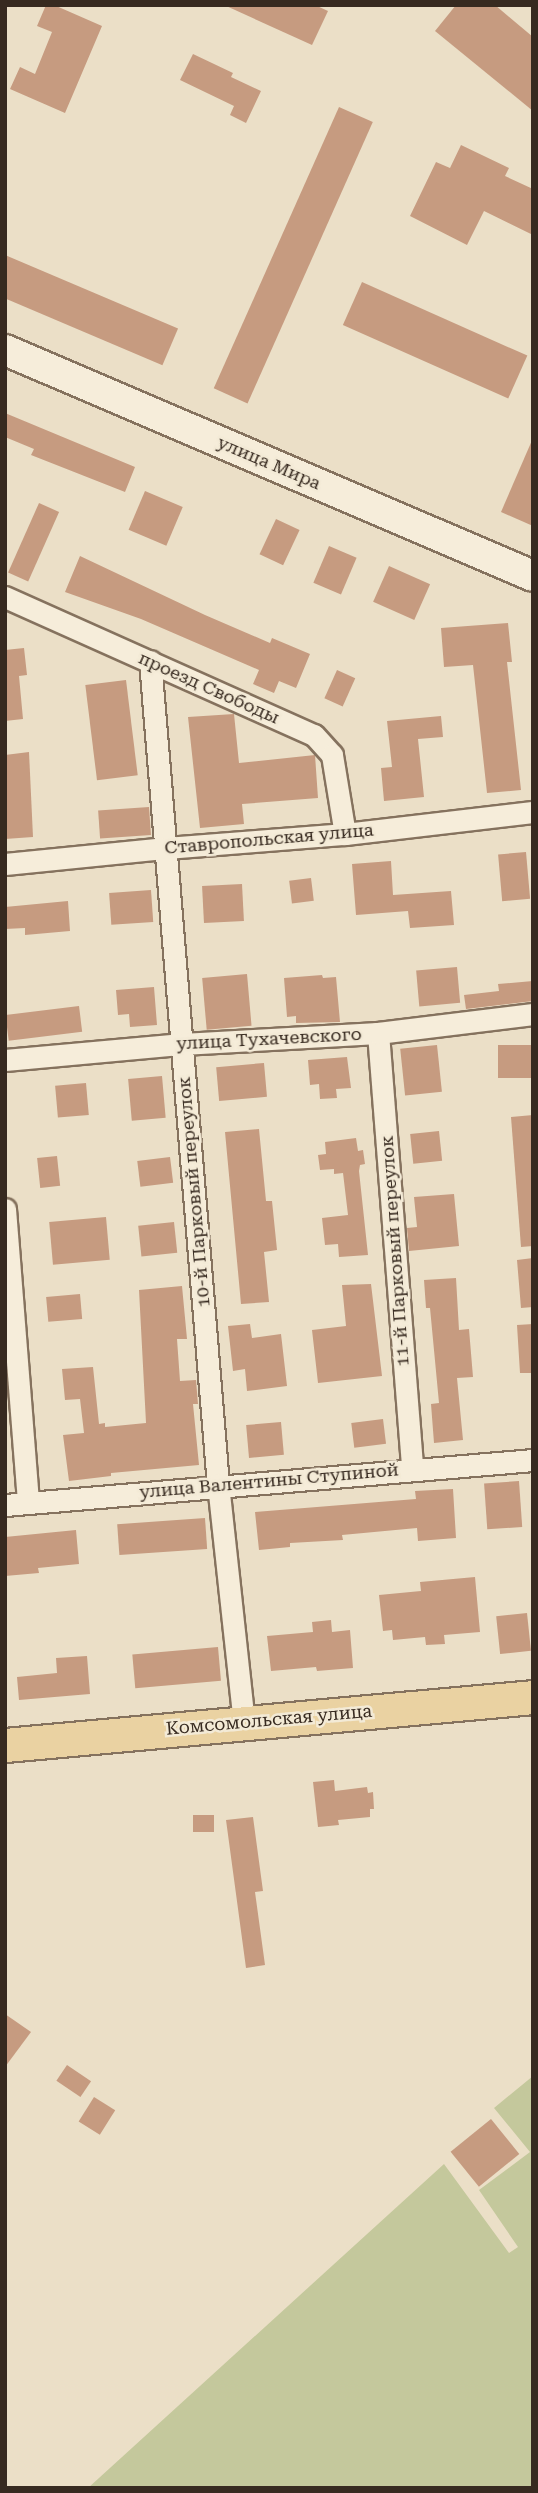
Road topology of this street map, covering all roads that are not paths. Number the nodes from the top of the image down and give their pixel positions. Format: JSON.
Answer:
{"nodes":[{"id":1,"x":5,"y":350,"type":"edge"},
{"id":2,"x":533,"y":576,"type":"edge"},
{"id":3,"x":5,"y":597,"type":"edge"},
{"id":4,"x":150,"y":662,"type":"junction"},
{"id":5,"x":533,"y":812,"type":"edge"},
{"id":6,"x":345,"y":834,"type":"junction"},
{"id":7,"x":166,"y":848,"type":"junction"},
{"id":8,"x":5,"y":864,"type":"edge"},
{"id":9,"x":533,"y":1014,"type":"edge"},
{"id":10,"x":378,"y":1033,"type":"junction"},
{"id":11,"x":182,"y":1044,"type":"junction"},
{"id":12,"x":5,"y":1060,"type":"edge"},
{"id":13,"x":5,"y":1209,"type":"edge"},
{"id":14,"x":533,"y":1460,"type":"edge"},
{"id":15,"x":412,"y":1469,"type":"junction"},
{"id":16,"x":218,"y":1484,"type":"junction"},
{"id":17,"x":28,"y":1502,"type":"junction"},
{"id":18,"x":5,"y":1505,"type":"edge"},
{"id":19,"x":533,"y":1697,"type":"edge"},
{"id":20,"x":244,"y":1722,"type":"junction"},
{"id":21,"x":6,"y":1745,"type":"edge"}],
"edges":[{"from":1,"to":2,"type":"main road","name":"улица Мира"},
{"from":3,"to":4,"type":"street","name":"проезд Свободы"},
{"from":4,"to":6,"type":"street","name":"проезд Свободы"},
{"from":4,"to":7,"type":"street","name":"10-й Парковый переулок"},
{"from":5,"to":6,"type":"street","name":"Ставропольская улица"},
{"from":6,"to":7,"type":"street","name":"Ставропольская улица"},
{"from":7,"to":8,"type":"street","name":"Ставропольская улица"},
{"from":7,"to":11,"type":"street","name":"10-й Парковый переулок"},
{"from":9,"to":10,"type":"street","name":"улица Тухачевского"},
{"from":10,"to":11,"type":"street","name":"улица Тухачевского"},
{"from":10,"to":15,"type":"street","name":"11-й Парковый переулок"},
{"from":11,"to":12,"type":"street","name":"улица Тухачевского"},
{"from":11,"to":16,"type":"street","name":"10-й Парковый переулок"},
{"from":13,"to":17,"type":"street"},
{"from":14,"to":15,"type":"street","name":"улица Валентины Ступиной"},
{"from":15,"to":16,"type":"street","name":"улица Валентины Ступиной"},
{"from":16,"to":17,"type":"street","name":"улица Валентины Ступиной"},
{"from":16,"to":20,"type":"street","name":"10-й Парковый переулок"},
{"from":17,"to":18,"type":"street","name":"улица Валентины Ступиной"},
{"from":19,"to":20,"type":"main road","name":"Комсомольская улица"},
{"from":20,"to":21,"type":"main road","name":"Комсомольская улица"}]}
